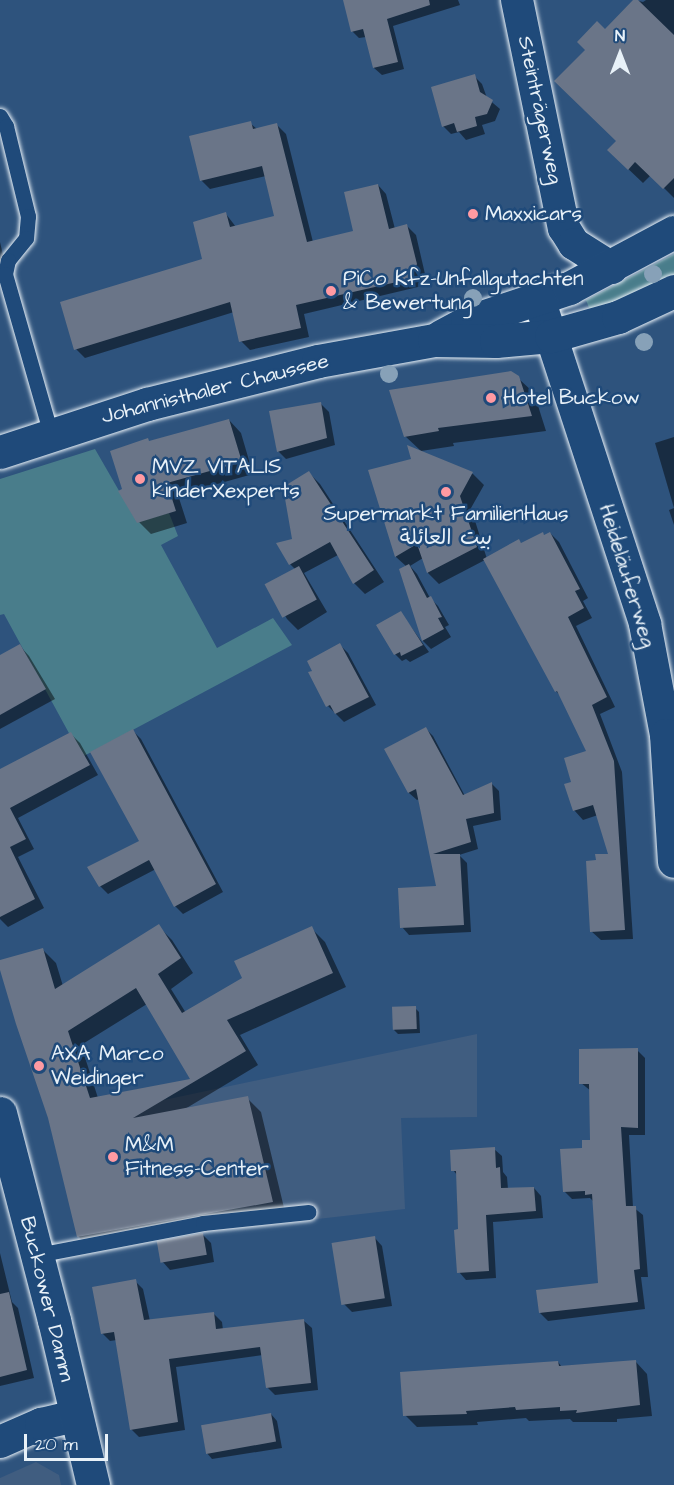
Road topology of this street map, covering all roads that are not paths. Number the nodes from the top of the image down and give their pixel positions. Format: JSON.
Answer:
{"nodes":[{"id":1,"x":517,"y":0,"type":"edge"},
{"id":2,"x":0,"y":116,"type":"edge"},
{"id":3,"x":674,"y":232,"type":"edge"},
{"id":4,"x":612,"y":268,"type":"junction"},
{"id":5,"x":674,"y":291,"type":"edge"},
{"id":6,"x":539,"y":299,"type":"junction"},
{"id":7,"x":551,"y":336,"type":"junction"},
{"id":8,"x":434,"y":340,"type":"junction"},
{"id":9,"x":51,"y":434,"type":"junction"},
{"id":10,"x":0,"y":452,"type":"edge"},
{"id":11,"x":670,"y":735,"type":"edge"},
{"id":12,"x":674,"y":862,"type":"edge"},
{"id":13,"x":0,"y":1113,"type":"edge"},
{"id":14,"x":308,"y":1212,"type":"dead end"},
{"id":15,"x":37,"y":1255,"type":"junction"},
{"id":16,"x":76,"y":1416,"type":"junction"},
{"id":17,"x":0,"y":1442,"type":"edge"},
{"id":18,"x":93,"y":1485,"type":"edge"}],
"edges":[{"from":1,"to":4,"type":"street","name":"Steinträgerweg"},
{"from":2,"to":9,"type":"lane"},
{"from":3,"to":4,"type":"main road","name":"Johannisthaler Chaussee"},
{"from":4,"to":6,"type":"main road","name":"Johannisthaler Chaussee"},
{"from":5,"to":7,"type":"main road","name":"Johannisthaler Chaussee"},
{"from":6,"to":7,"type":"street","name":"Heideläuferweg"},
{"from":6,"to":8,"type":"main road","name":"Johannisthaler Chaussee"},
{"from":7,"to":8,"type":"main road","name":"Johannisthaler Chaussee"},
{"from":7,"to":11,"type":"street","name":"Heideläuferweg"},
{"from":8,"to":9,"type":"main road","name":"Johannisthaler Chaussee"},
{"from":9,"to":10,"type":"main road","name":"Johannisthaler Chaussee"},
{"from":11,"to":12,"type":"street","name":"Heideläuferweg"},
{"from":13,"to":15,"type":"main road","name":"Buckower Damm"},
{"from":14,"to":15,"type":"lane"},
{"from":15,"to":16,"type":"main road","name":"Buckower Damm"},
{"from":16,"to":17,"type":"street"},
{"from":16,"to":18,"type":"main road","name":"Buckower Damm"}]}
